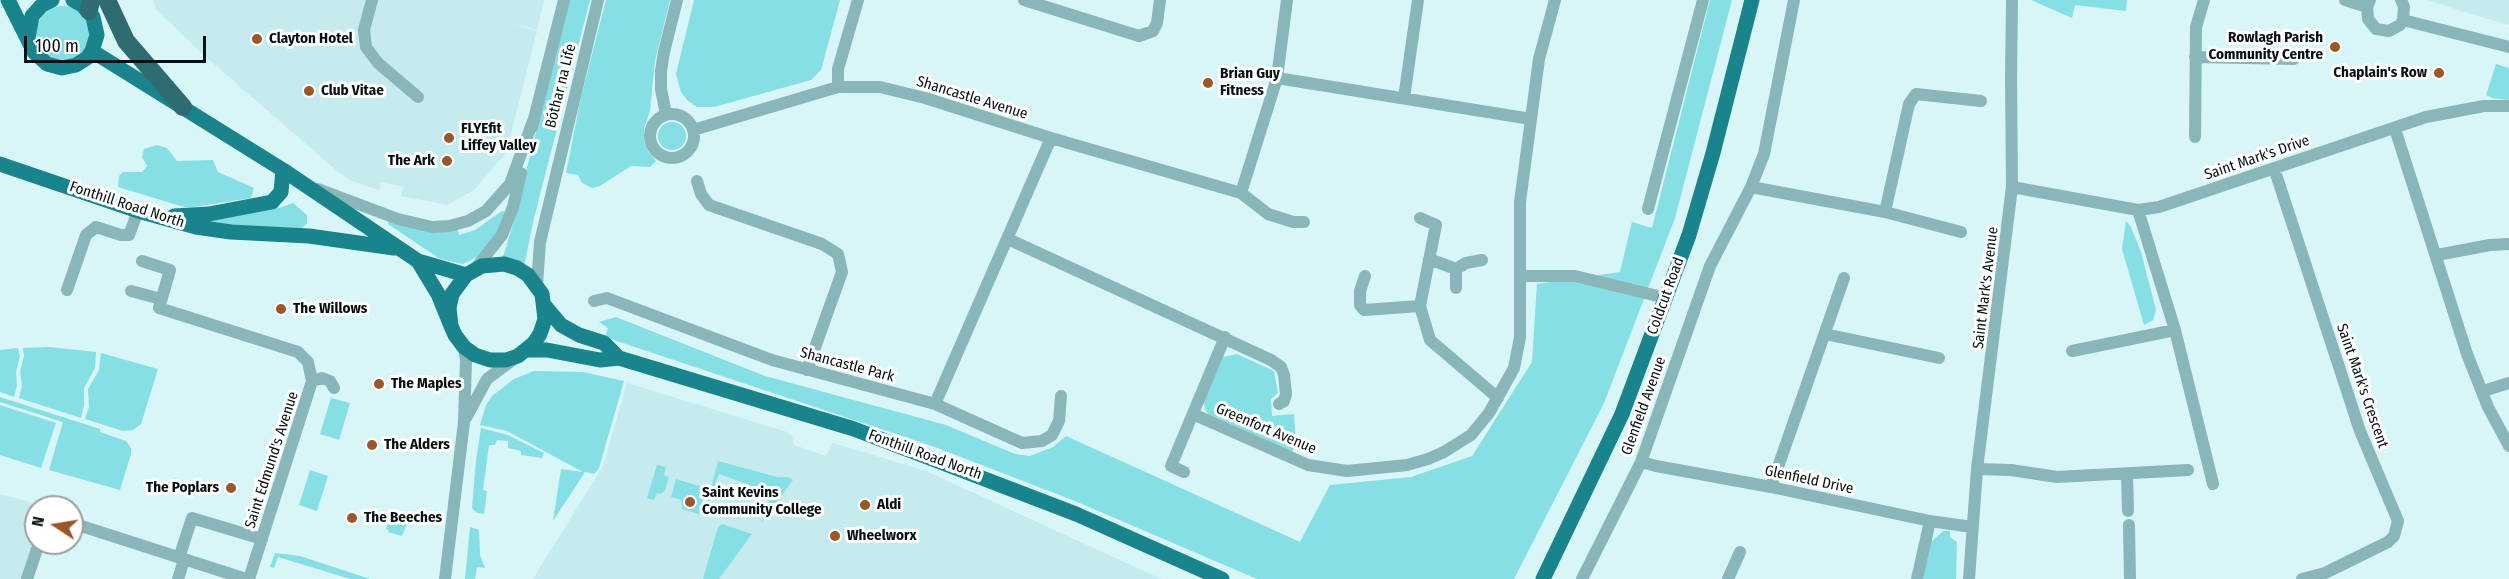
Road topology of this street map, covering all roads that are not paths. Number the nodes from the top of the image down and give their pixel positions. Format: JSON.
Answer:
{"nodes":[{"id":1,"x":8,"y":0,"type":"edge"},
{"id":2,"x":49,"y":0,"type":"edge"},
{"id":3,"x":73,"y":0,"type":"edge"},
{"id":4,"x":107,"y":0,"type":"edge"},
{"id":5,"x":372,"y":0,"type":"edge"},
{"id":6,"x":564,"y":0,"type":"edge"},
{"id":7,"x":598,"y":0,"type":"edge"},
{"id":8,"x":677,"y":0,"type":"edge"},
{"id":9,"x":858,"y":0,"type":"edge"},
{"id":10,"x":1024,"y":0,"type":"edge"},
{"id":11,"x":1160,"y":0,"type":"edge"},
{"id":12,"x":1287,"y":0,"type":"edge"},
{"id":13,"x":1418,"y":0,"type":"edge"},
{"id":14,"x":1555,"y":0,"type":"edge"},
{"id":15,"x":1703,"y":0,"type":"edge"},
{"id":16,"x":1752,"y":0,"type":"edge"},
{"id":17,"x":1794,"y":0,"type":"edge"},
{"id":18,"x":2012,"y":0,"type":"edge"},
{"id":19,"x":2204,"y":0,"type":"edge"},
{"id":20,"x":2345,"y":0,"type":"edge"},
{"id":21,"x":2401,"y":0,"type":"edge"},
{"id":22,"x":2369,"y":4,"type":"edge"},
{"id":23,"x":90,"y":6,"type":"edge"},
{"id":24,"x":2403,"y":20,"type":"junction"},
{"id":25,"x":28,"y":38,"type":"junction"},
{"id":26,"x":2509,"y":47,"type":"edge"},
{"id":27,"x":92,"y":51,"type":"junction"},
{"id":28,"x":2195,"y":57,"type":"junction"},
{"id":29,"x":2294,"y":59,"type":"dead end"},
{"id":30,"x":1277,"y":78,"type":"junction"},
{"id":31,"x":838,"y":87,"type":"junction"},
{"id":32,"x":418,"y":97,"type":"dead end"},
{"id":33,"x":1404,"y":98,"type":"junction"},
{"id":34,"x":1981,"y":100,"type":"dead end"},
{"id":35,"x":2509,"y":105,"type":"edge"},
{"id":36,"x":183,"y":107,"type":"junction"},
{"id":37,"x":666,"y":114,"type":"junction"},
{"id":38,"x":1531,"y":119,"type":"junction"},
{"id":39,"x":533,"y":121,"type":"junction"},
{"id":40,"x":2395,"y":129,"type":"junction"},
{"id":41,"x":693,"y":130,"type":"junction"},
{"id":42,"x":2195,"y":137,"type":"dead end"},
{"id":43,"x":1051,"y":138,"type":"junction"},
{"id":44,"x":0,"y":164,"type":"edge"},
{"id":45,"x":2274,"y":168,"type":"junction"},
{"id":46,"x":283,"y":170,"type":"junction"},
{"id":47,"x":697,"y":181,"type":"dead end"},
{"id":48,"x":303,"y":184,"type":"junction"},
{"id":49,"x":1751,"y":187,"type":"junction"},
{"id":50,"x":2012,"y":187,"type":"junction"},
{"id":51,"x":1240,"y":193,"type":"junction"},
{"id":52,"x":1648,"y":209,"type":"dead end"},
{"id":53,"x":2138,"y":210,"type":"junction"},
{"id":54,"x":138,"y":211,"type":"junction"},
{"id":55,"x":1885,"y":212,"type":"junction"},
{"id":56,"x":156,"y":216,"type":"junction"},
{"id":57,"x":1420,"y":218,"type":"dead end"},
{"id":58,"x":1304,"y":222,"type":"dead end"},
{"id":59,"x":1961,"y":232,"type":"dead end"},
{"id":60,"x":1008,"y":239,"type":"junction"},
{"id":61,"x":2509,"y":244,"type":"edge"},
{"id":62,"x":399,"y":249,"type":"junction"},
{"id":63,"x":2437,"y":255,"type":"junction"},
{"id":64,"x":1429,"y":259,"type":"junction"},
{"id":65,"x":1482,"y":260,"type":"dead end"},
{"id":66,"x":142,"y":261,"type":"dead end"},
{"id":67,"x":418,"y":261,"type":"junction"},
{"id":68,"x":1456,"y":269,"type":"junction"},
{"id":69,"x":470,"y":272,"type":"junction"},
{"id":70,"x":1365,"y":276,"type":"dead end"},
{"id":71,"x":1521,"y":276,"type":"junction"},
{"id":72,"x":1845,"y":278,"type":"dead end"},
{"id":73,"x":537,"y":285,"type":"junction"},
{"id":74,"x":1456,"y":288,"type":"dead end"},
{"id":75,"x":67,"y":290,"type":"dead end"},
{"id":76,"x":131,"y":291,"type":"dead end"},
{"id":77,"x":1666,"y":298,"type":"junction"},
{"id":78,"x":161,"y":299,"type":"junction"},
{"id":79,"x":594,"y":301,"type":"dead end"},
{"id":80,"x":545,"y":306,"type":"junction"},
{"id":81,"x":1420,"y":306,"type":"junction"},
{"id":82,"x":451,"y":326,"type":"junction"},
{"id":83,"x":2175,"y":330,"type":"junction"},
{"id":84,"x":1825,"y":334,"type":"junction"},
{"id":85,"x":1225,"y":337,"type":"junction"},
{"id":86,"x":464,"y":347,"type":"junction"},
{"id":87,"x":2072,"y":351,"type":"dead end"},
{"id":88,"x":522,"y":353,"type":"junction"},
{"id":89,"x":619,"y":358,"type":"junction"},
{"id":90,"x":1939,"y":358,"type":"dead end"},
{"id":91,"x":807,"y":370,"type":"junction"},
{"id":92,"x":312,"y":381,"type":"junction"},
{"id":93,"x":2509,"y":383,"type":"edge"},
{"id":94,"x":334,"y":388,"type":"dead end"},
{"id":95,"x":2483,"y":391,"type":"junction"},
{"id":96,"x":1060,"y":396,"type":"dead end"},
{"id":97,"x":1498,"y":398,"type":"junction"},
{"id":98,"x":935,"y":404,"type":"junction"},
{"id":99,"x":1279,"y":404,"type":"dead end"},
{"id":100,"x":1193,"y":414,"type":"junction"},
{"id":101,"x":464,"y":422,"type":"junction"},
{"id":102,"x":2509,"y":446,"type":"edge"},
{"id":103,"x":1641,"y":462,"type":"junction"},
{"id":104,"x":1977,"y":469,"type":"junction"},
{"id":105,"x":2188,"y":470,"type":"dead end"},
{"id":106,"x":1184,"y":472,"type":"dead end"},
{"id":107,"x":2127,"y":474,"type":"junction"},
{"id":108,"x":2213,"y":484,"type":"dead end"},
{"id":109,"x":1771,"y":487,"type":"junction"},
{"id":110,"x":2128,"y":512,"type":"dead end"},
{"id":111,"x":1930,"y":521,"type":"junction"},
{"id":112,"x":2129,"y":525,"type":"dead end"},
{"id":113,"x":84,"y":527,"type":"edge"},
{"id":114,"x":1972,"y":527,"type":"junction"},
{"id":115,"x":262,"y":538,"type":"junction"},
{"id":116,"x":1740,"y":552,"type":"dead end"},
{"id":117,"x":35,"y":555,"type":"edge"},
{"id":118,"x":181,"y":559,"type":"junction"},
{"id":119,"x":2327,"y":576,"type":"edge"},
{"id":120,"x":27,"y":579,"type":"edge"},
{"id":121,"x":178,"y":579,"type":"edge"},
{"id":122,"x":248,"y":579,"type":"edge"},
{"id":123,"x":445,"y":579,"type":"edge"},
{"id":124,"x":1222,"y":579,"type":"edge"},
{"id":125,"x":1543,"y":579,"type":"edge"},
{"id":126,"x":1582,"y":579,"type":"edge"},
{"id":127,"x":1728,"y":579,"type":"edge"},
{"id":128,"x":1917,"y":579,"type":"edge"},
{"id":129,"x":1969,"y":579,"type":"edge"},
{"id":130,"x":2130,"y":579,"type":"edge"},
{"id":131,"x":2302,"y":579,"type":"edge"}],
"edges":[{"from":1,"to":25,"type":"main road"},
{"from":2,"to":25,"type":"main road"},
{"from":3,"to":23,"type":"main road"},
{"from":4,"to":36,"type":"highway"},
{"from":5,"to":32,"type":"street"},
{"from":6,"to":39,"type":"street","name":"Bóthar na Life"},
{"from":7,"to":73,"type":"street","name":"Bóthar na Life"},
{"from":8,"to":37,"type":"street"},
{"from":9,"to":31,"type":"street"},
{"from":10,"to":11,"type":"street"},
{"from":12,"to":30,"type":"street"},
{"from":13,"to":33,"type":"street"},
{"from":14,"to":38,"type":"street","name":"Greenfort Avenue"},
{"from":15,"to":52,"type":"street"},
{"from":16,"to":77,"type":"main road","name":"Coldcut Road"},
{"from":17,"to":49,"type":"street","name":"Glenfield Avenue"},
{"from":18,"to":50,"type":"street","name":"Saint Mark's Avenue"},
{"from":19,"to":28,"type":"street"},
{"from":20,"to":22,"type":"street"},
{"from":21,"to":24,"type":"street"},
{"from":22,"to":24,"type":"street"},
{"from":23,"to":27,"type":"main road"},
{"from":24,"to":26,"type":"street"},
{"from":25,"to":27,"type":"main road"},
{"from":27,"to":36,"type":"main road","name":"Fonthill Road North"},
{"from":28,"to":29,"type":"street"},
{"from":28,"to":42,"type":"street"},
{"from":30,"to":33,"type":"street"},
{"from":30,"to":51,"type":"street"},
{"from":31,"to":41,"type":"street","name":"Shancastle Avenue"},
{"from":31,"to":43,"type":"street","name":"Shancastle Avenue"},
{"from":33,"to":38,"type":"street"},
{"from":34,"to":55,"type":"street"},
{"from":35,"to":40,"type":"street","name":"Saint Mark's Drive"},
{"from":36,"to":46,"type":"main road","name":"Fonthill Road North"},
{"from":37,"to":41,"type":"street"},
{"from":37,"to":41,"type":"street"},
{"from":38,"to":71,"type":"street","name":"Greenfort Avenue"},
{"from":39,"to":48,"type":"street"},
{"from":39,"to":69,"type":"street","name":"Bóthar na Life"},
{"from":40,"to":45,"type":"street","name":"Saint Mark's Drive"},
{"from":40,"to":63,"type":"street"},
{"from":43,"to":51,"type":"street","name":"Shancastle Avenue"},
{"from":43,"to":60,"type":"street"},
{"from":44,"to":54,"type":"main road","name":"Fonthill Road North"},
{"from":45,"to":53,"type":"street","name":"Saint Mark's Drive"},
{"from":45,"to":119,"type":"street","name":"Saint Mark's Crescent"},
{"from":46,"to":48,"type":"main road","name":"Fonthill Road North"},
{"from":46,"to":56,"type":"main road"},
{"from":47,"to":91,"type":"street"},
{"from":48,"to":62,"type":"main road","name":"Fonthill Road North"},
{"from":49,"to":55,"type":"street"},
{"from":49,"to":103,"type":"street","name":"Glenfield Avenue"},
{"from":50,"to":53,"type":"street","name":"Saint Mark's Drive"},
{"from":50,"to":104,"type":"street","name":"Saint Mark's Avenue"},
{"from":51,"to":58,"type":"street","name":"Shancastle Avenue"},
{"from":53,"to":83,"type":"street"},
{"from":54,"to":56,"type":"main road","name":"Fonthill Road North"},
{"from":54,"to":75,"type":"street"},
{"from":55,"to":59,"type":"street"},
{"from":56,"to":62,"type":"main road","name":"Fonthill Road North"},
{"from":57,"to":64,"type":"street"},
{"from":60,"to":85,"type":"street"},
{"from":60,"to":98,"type":"street"},
{"from":61,"to":63,"type":"street"},
{"from":62,"to":67,"type":"main road","name":"Fonthill Road North"},
{"from":63,"to":95,"type":"street"},
{"from":64,"to":68,"type":"street"},
{"from":64,"to":81,"type":"street"},
{"from":65,"to":68,"type":"street"},
{"from":66,"to":78,"type":"street"},
{"from":67,"to":69,"type":"main road","name":"Fonthill Road North"},
{"from":67,"to":82,"type":"main road","name":"Fonthill Road North"},
{"from":68,"to":74,"type":"street"},
{"from":69,"to":73,"type":"main road","name":"Fonthill Road North"},
{"from":69,"to":82,"type":"main road"},
{"from":70,"to":81,"type":"street"},
{"from":71,"to":77,"type":"street"},
{"from":71,"to":97,"type":"street","name":"Greenfort Avenue"},
{"from":72,"to":84,"type":"street"},
{"from":73,"to":80,"type":"main road","name":"Fonthill Road North"},
{"from":76,"to":78,"type":"street"},
{"from":77,"to":125,"type":"main road","name":"Coldcut Road"},
{"from":78,"to":92,"type":"street","name":"Saint Edmund's Avenue"},
{"from":79,"to":91,"type":"street","name":"Shancastle Park"},
{"from":80,"to":88,"type":"main road"},
{"from":80,"to":89,"type":"main road","name":"Fonthill Road North"},
{"from":81,"to":97,"type":"street"},
{"from":82,"to":86,"type":"main road","name":"Fonthill Road North"},
{"from":83,"to":87,"type":"street"},
{"from":83,"to":108,"type":"street"},
{"from":84,"to":90,"type":"street"},
{"from":84,"to":109,"type":"street"},
{"from":85,"to":99,"type":"street"},
{"from":85,"to":100,"type":"street"},
{"from":86,"to":88,"type":"main road","name":"Fonthill Road North"},
{"from":86,"to":101,"type":"street"},
{"from":88,"to":89,"type":"main road","name":"Fonthill Road North"},
{"from":88,"to":101,"type":"street"},
{"from":89,"to":124,"type":"main road","name":"Fonthill Road North"},
{"from":91,"to":98,"type":"street","name":"Shancastle Park"},
{"from":92,"to":94,"type":"street"},
{"from":92,"to":115,"type":"street","name":"Saint Edmund's Avenue"},
{"from":93,"to":95,"type":"street"},
{"from":95,"to":102,"type":"street"},
{"from":96,"to":98,"type":"street","name":"Shancastle Park"},
{"from":97,"to":100,"type":"street","name":"Greenfort Avenue"},
{"from":100,"to":106,"type":"street"},
{"from":101,"to":123,"type":"street"},
{"from":103,"to":109,"type":"street","name":"Glenfield Drive"},
{"from":103,"to":126,"type":"street","name":"Glenfield Avenue"},
{"from":104,"to":107,"type":"street"},
{"from":104,"to":114,"type":"street","name":"Saint Mark's Avenue"},
{"from":105,"to":107,"type":"street"},
{"from":107,"to":110,"type":"street"},
{"from":109,"to":111,"type":"street","name":"Glenfield Drive"},
{"from":111,"to":114,"type":"street","name":"Glenfield Drive"},
{"from":111,"to":128,"type":"street"},
{"from":112,"to":130,"type":"street"},
{"from":113,"to":118,"type":"street"},
{"from":114,"to":129,"type":"street","name":"Saint Mark's Avenue"},
{"from":115,"to":118,"type":"street"},
{"from":115,"to":122,"type":"street","name":"Saint Edmund's Avenue"},
{"from":116,"to":127,"type":"street"},
{"from":117,"to":120,"type":"street"},
{"from":118,"to":121,"type":"street"},
{"from":118,"to":122,"type":"street"},
{"from":119,"to":131,"type":"street","name":"Saint Mark's Crescent"}]}
